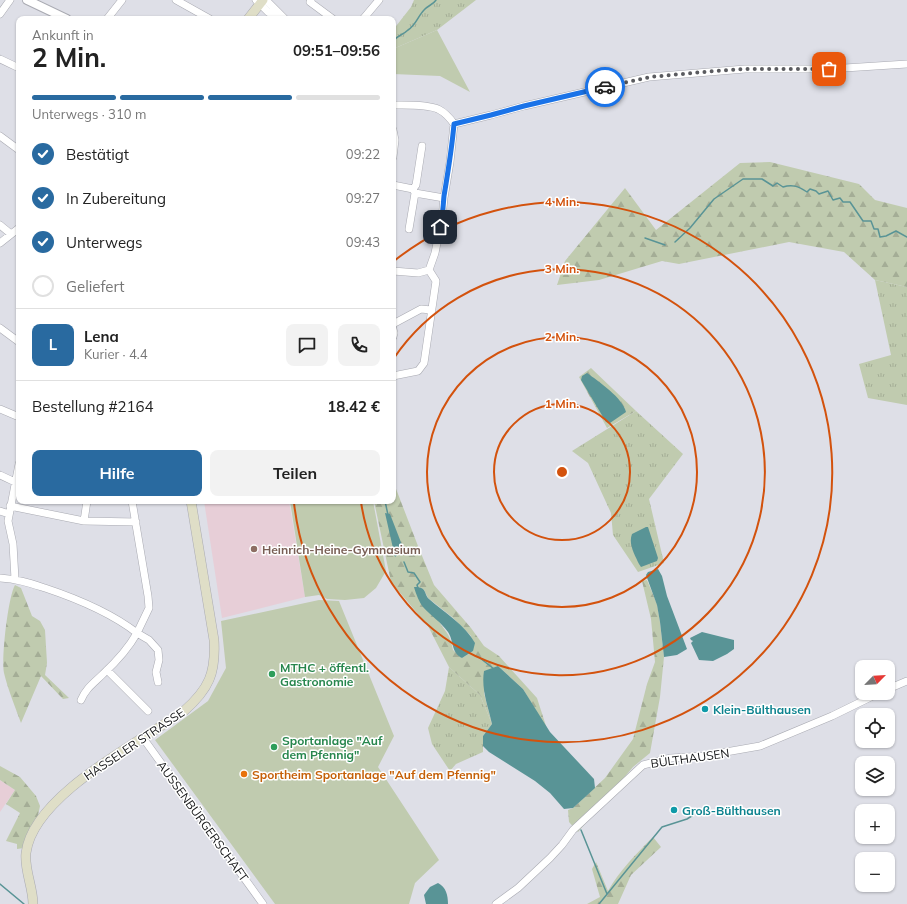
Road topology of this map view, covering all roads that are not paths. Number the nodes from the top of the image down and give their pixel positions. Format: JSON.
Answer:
{"nodes":[{"id":1,"x":10,"y":0,"type":"edge"},
{"id":2,"x":27,"y":0,"type":"edge"},
{"id":3,"x":122,"y":0,"type":"edge"},
{"id":4,"x":176,"y":0,"type":"edge"},
{"id":5,"x":311,"y":0,"type":"edge"},
{"id":6,"x":379,"y":0,"type":"edge"},
{"id":7,"x":261,"y":1,"type":"edge"},
{"id":8,"x":0,"y":14,"type":"edge"},
{"id":9,"x":61,"y":16,"type":"edge"},
{"id":10,"x":109,"y":16,"type":"edge"},
{"id":11,"x":205,"y":16,"type":"edge"},
{"id":12,"x":250,"y":16,"type":"edge"},
{"id":13,"x":274,"y":16,"type":"edge"},
{"id":14,"x":280,"y":16,"type":"edge"},
{"id":15,"x":329,"y":16,"type":"edge"},
{"id":16,"x":366,"y":16,"type":"edge"},
{"id":17,"x":0,"y":59,"type":"edge"},
{"id":18,"x":907,"y":64,"type":"edge"},
{"id":19,"x":16,"y":67,"type":"edge"},
{"id":20,"x":396,"y":105,"type":"edge"},
{"id":21,"x":454,"y":124,"type":"junction"},
{"id":22,"x":0,"y":136,"type":"edge"},
{"id":23,"x":422,"y":146,"type":"dead end"},
{"id":24,"x":16,"y":148,"type":"edge"},
{"id":25,"x":396,"y":186,"type":"edge"},
{"id":26,"x":414,"y":191,"type":"junction"},
{"id":27,"x":444,"y":198,"type":"junction"},
{"id":28,"x":0,"y":224,"type":"edge"},
{"id":29,"x":409,"y":229,"type":"dead end"},
{"id":30,"x":16,"y":230,"type":"edge"},
{"id":31,"x":11,"y":234,"type":"junction"},
{"id":32,"x":0,"y":243,"type":"edge"},
{"id":33,"x":429,"y":270,"type":"junction"},
{"id":34,"x":396,"y":271,"type":"edge"},
{"id":35,"x":431,"y":310,"type":"junction"},
{"id":36,"x":396,"y":322,"type":"edge"},
{"id":37,"x":0,"y":328,"type":"edge"},
{"id":38,"x":16,"y":340,"type":"edge"},
{"id":39,"x":396,"y":375,"type":"edge"},
{"id":40,"x":0,"y":409,"type":"edge"},
{"id":41,"x":16,"y":416,"type":"edge"},
{"id":42,"x":0,"y":475,"type":"edge"},
{"id":43,"x":16,"y":478,"type":"edge"},
{"id":44,"x":15,"y":482,"type":"junction"},
{"id":45,"x":87,"y":504,"type":"edge"},
{"id":46,"x":133,"y":504,"type":"edge"},
{"id":47,"x":191,"y":504,"type":"edge"},
{"id":48,"x":9,"y":510,"type":"junction"},
{"id":49,"x":0,"y":511,"type":"edge"},
{"id":50,"x":84,"y":521,"type":"junction"},
{"id":51,"x":136,"y":522,"type":"junction"},
{"id":52,"x":0,"y":578,"type":"edge"},
{"id":53,"x":15,"y":578,"type":"junction"},
{"id":54,"x":137,"y":634,"type":"junction"},
{"id":55,"x":108,"y":670,"type":"junction"},
{"id":56,"x":907,"y":681,"type":"edge"},
{"id":57,"x":158,"y":682,"type":"dead end"},
{"id":58,"x":895,"y":686,"type":"edge"},
{"id":59,"x":81,"y":700,"type":"dead end"},
{"id":60,"x":865,"y":700,"type":"edge"},
{"id":61,"x":148,"y":711,"type":"dead end"},
{"id":62,"x":143,"y":738,"type":"junction"},
{"id":63,"x":33,"y":904,"type":"edge"},
{"id":64,"x":263,"y":904,"type":"edge"},
{"id":65,"x":496,"y":904,"type":"edge"}],
"edges":[{"from":1,"to":8,"type":"street"},
{"from":2,"to":9,"type":"street"},
{"from":3,"to":10,"type":"street"},
{"from":4,"to":11,"type":"street"},
{"from":5,"to":15,"type":"street"},
{"from":6,"to":16,"type":"street"},
{"from":7,"to":12,"type":"main road"},
{"from":7,"to":13,"type":"street"},
{"from":7,"to":14,"type":"street"},
{"from":17,"to":19,"type":"street"},
{"from":18,"to":21,"type":"street"},
{"from":20,"to":21,"type":"street"},
{"from":21,"to":27,"type":"street"},
{"from":22,"to":24,"type":"street"},
{"from":23,"to":26,"type":"street"},
{"from":25,"to":26,"type":"street"},
{"from":26,"to":27,"type":"street"},
{"from":26,"to":29,"type":"street"},
{"from":27,"to":33,"type":"street"},
{"from":28,"to":31,"type":"street"},
{"from":30,"to":31,"type":"street"},
{"from":31,"to":32,"type":"street"},
{"from":33,"to":34,"type":"street"},
{"from":33,"to":35,"type":"street"},
{"from":35,"to":36,"type":"street"},
{"from":35,"to":39,"type":"street"},
{"from":37,"to":38,"type":"street"},
{"from":40,"to":41,"type":"street"},
{"from":42,"to":44,"type":"street"},
{"from":43,"to":44,"type":"street"},
{"from":44,"to":48,"type":"street"},
{"from":45,"to":50,"type":"street"},
{"from":46,"to":51,"type":"street"},
{"from":47,"to":62,"type":"main road","name":"HASSELER STRASSE"},
{"from":48,"to":49,"type":"street"},
{"from":48,"to":50,"type":"street"},
{"from":48,"to":53,"type":"street"},
{"from":50,"to":51,"type":"street"},
{"from":51,"to":54,"type":"street"},
{"from":52,"to":53,"type":"street"},
{"from":53,"to":54,"type":"street"},
{"from":54,"to":55,"type":"street"},
{"from":54,"to":57,"type":"street"},
{"from":55,"to":59,"type":"street"},
{"from":55,"to":61,"type":"street"},
{"from":56,"to":58,"type":"street"},
{"from":60,"to":65,"type":"street","name":"BÜLTHAUSEN"},
{"from":62,"to":63,"type":"main road","name":"HASSELER STRASSE"},
{"from":62,"to":64,"type":"street","name":"AUSSENBÜRGERSCHAFT"}]}
